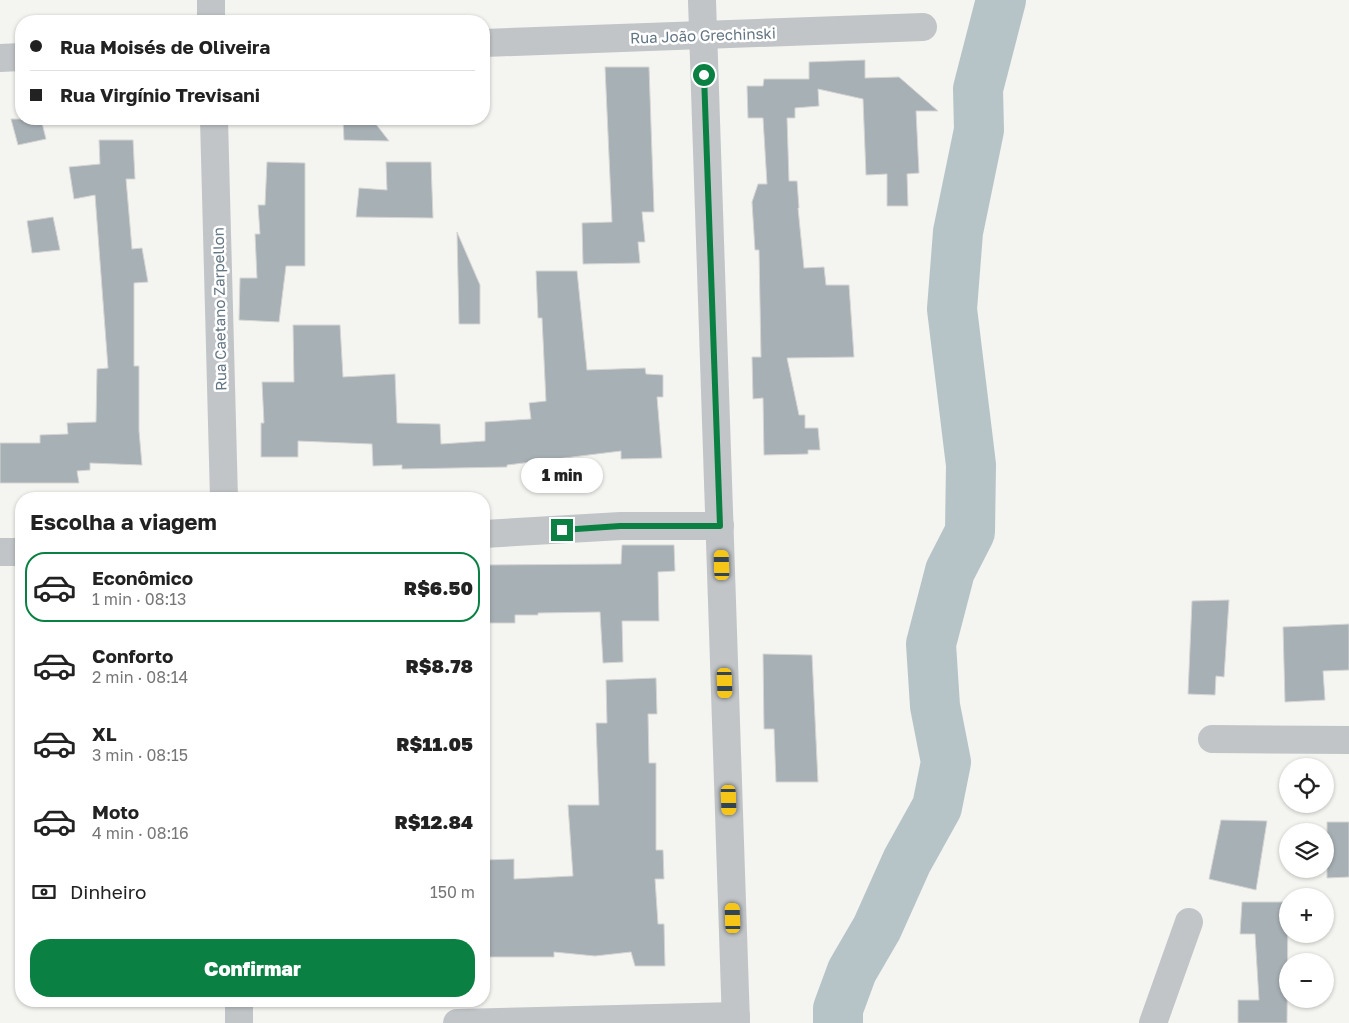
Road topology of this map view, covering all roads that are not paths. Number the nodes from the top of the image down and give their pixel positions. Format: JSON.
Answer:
{"nodes":[{"id":1,"x":211,"y":0,"type":"edge"},
{"id":2,"x":702,"y":0,"type":"edge"},
{"id":3,"x":211,"y":15,"type":"edge"},
{"id":4,"x":923,"y":27,"type":"dead end"},
{"id":5,"x":703,"y":36,"type":"junction"},
{"id":6,"x":490,"y":43,"type":"edge"},
{"id":7,"x":15,"y":57,"type":"edge"},
{"id":8,"x":0,"y":58,"type":"edge"},
{"id":9,"x":214,"y":125,"type":"edge"},
{"id":10,"x":224,"y":492,"type":"edge"},
{"id":11,"x":720,"y":526,"type":"junction"},
{"id":12,"x":490,"y":534,"type":"edge"},
{"id":13,"x":0,"y":552,"type":"edge"},
{"id":14,"x":15,"y":552,"type":"edge"},
{"id":15,"x":1212,"y":739,"type":"dead end"},
{"id":16,"x":1349,"y":740,"type":"edge"},
{"id":17,"x":1190,"y":922,"type":"dead end"},
{"id":18,"x":239,"y":1007,"type":"edge"},
{"id":19,"x":736,"y":1020,"type":"edge"},
{"id":20,"x":239,"y":1023,"type":"edge"},
{"id":21,"x":457,"y":1023,"type":"edge"},
{"id":22,"x":1153,"y":1023,"type":"edge"}],
"edges":[{"from":1,"to":3,"type":"street"},
{"from":2,"to":5,"type":"street"},
{"from":4,"to":5,"type":"street","name":"Rua João Grechinski"},
{"from":5,"to":6,"type":"street","name":"Rua João Grechinski"},
{"from":5,"to":11,"type":"street"},
{"from":7,"to":8,"type":"street"},
{"from":9,"to":10,"type":"street","name":"Rua Caetano Zarpellon"},
{"from":11,"to":12,"type":"street"},
{"from":11,"to":19,"type":"street"},
{"from":13,"to":14,"type":"street"},
{"from":15,"to":16,"type":"street"},
{"from":17,"to":22,"type":"street"},
{"from":18,"to":20,"type":"street"},
{"from":19,"to":21,"type":"street"}]}
